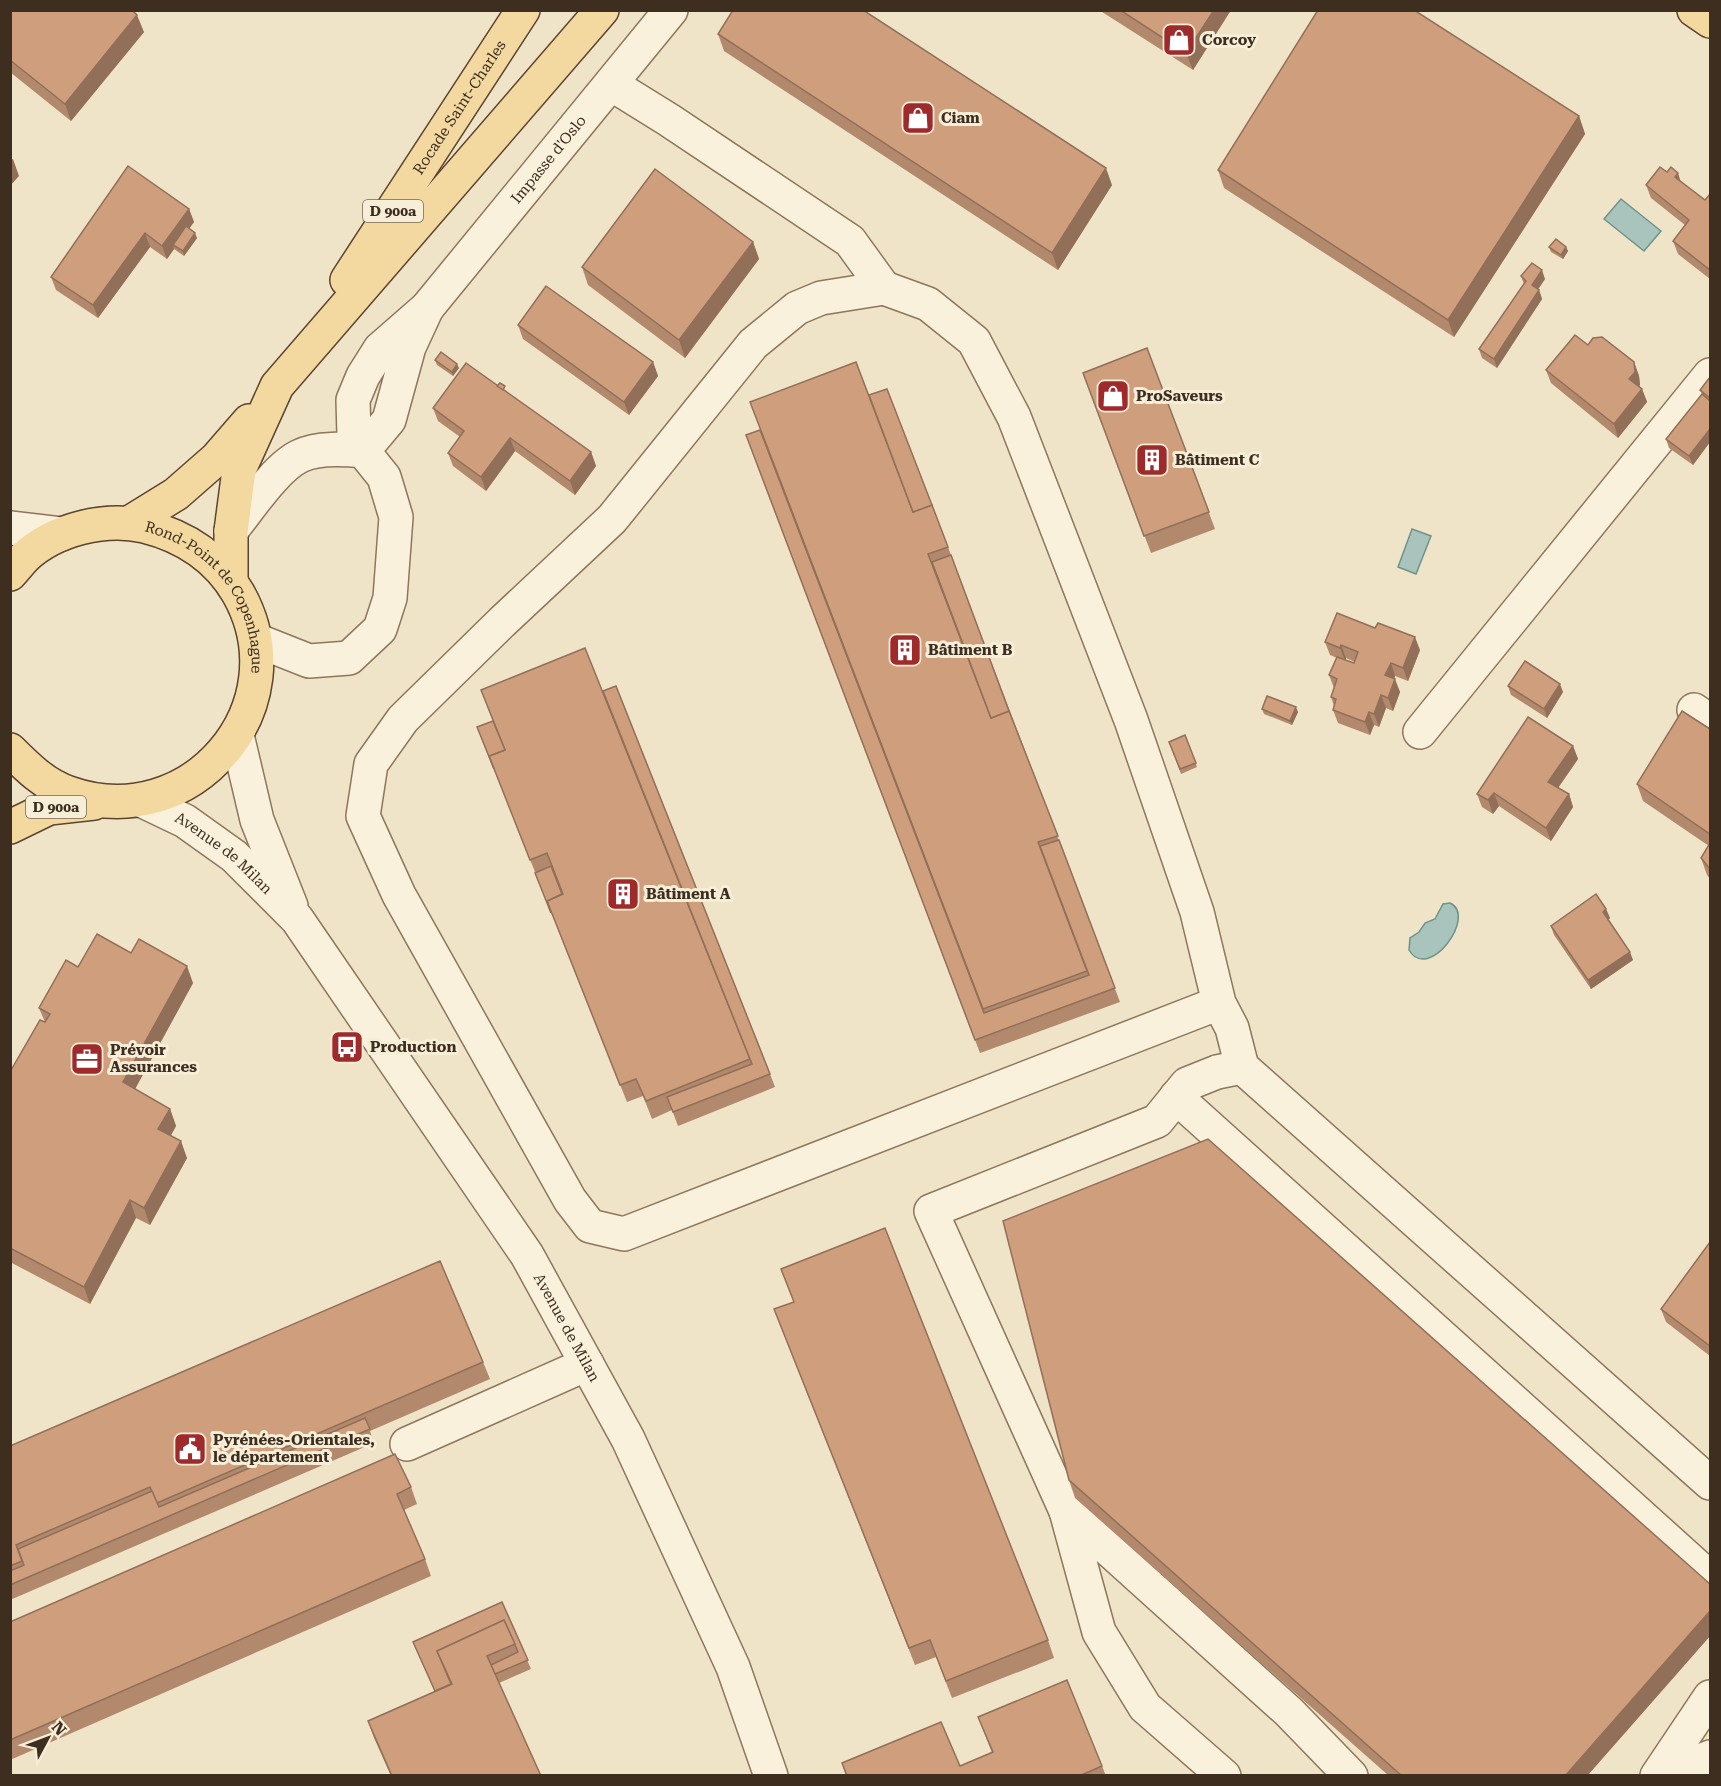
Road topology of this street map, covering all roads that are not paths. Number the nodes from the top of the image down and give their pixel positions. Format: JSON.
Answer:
{"nodes":[{"id":1,"x":602,"y":10,"type":"edge"},
{"id":2,"x":671,"y":10,"type":"edge"},
{"id":3,"x":1694,"y":10,"type":"edge"},
{"id":4,"x":517,"y":18,"type":"edge"},
{"id":5,"x":1710,"y":21,"type":"edge"},
{"id":6,"x":611,"y":84,"type":"junction"},
{"id":7,"x":884,"y":288,"type":"junction"},
{"id":8,"x":1710,"y":375,"type":"edge"},
{"id":9,"x":277,"y":387,"type":"junction"},
{"id":10,"x":363,"y":451,"type":"junction"},
{"id":11,"x":129,"y":523,"type":"junction"},
{"id":12,"x":10,"y":528,"type":"edge"},
{"id":13,"x":231,"y":531,"type":"junction"},
{"id":14,"x":62,"y":534,"type":"junction"},
{"id":15,"x":10,"y":574,"type":"edge"},
{"id":16,"x":231,"y":581,"type":"junction"},
{"id":17,"x":256,"y":640,"type":"junction"},
{"id":18,"x":1420,"y":732,"type":"dead end"},
{"id":19,"x":237,"y":735,"type":"junction"},
{"id":20,"x":10,"y":750,"type":"edge"},
{"id":21,"x":141,"y":800,"type":"junction"},
{"id":22,"x":107,"y":802,"type":"junction"},
{"id":23,"x":10,"y":827,"type":"edge"},
{"id":24,"x":297,"y":919,"type":"junction"},
{"id":25,"x":1219,"y":1003,"type":"junction"},
{"id":26,"x":1242,"y":1067,"type":"junction"},
{"id":27,"x":1176,"y":1097,"type":"junction"},
{"id":28,"x":586,"y":1364,"type":"junction"},
{"id":29,"x":407,"y":1444,"type":"dead end"},
{"id":30,"x":1710,"y":1483,"type":"edge"},
{"id":31,"x":1066,"y":1511,"type":"junction"},
{"id":32,"x":1710,"y":1578,"type":"edge"},
{"id":33,"x":1710,"y":1697,"type":"edge"},
{"id":34,"x":1710,"y":1757,"type":"edge"},
{"id":35,"x":771,"y":1776,"type":"edge"},
{"id":36,"x":1224,"y":1776,"type":"edge"},
{"id":37,"x":1351,"y":1776,"type":"edge"},
{"id":38,"x":1660,"y":1776,"type":"edge"}],
"edges":[{"from":1,"to":9,"type":"main road"},
{"from":2,"to":6,"type":"street","name":"Impasse d'Oslo"},
{"from":3,"to":5,"type":"main road"},
{"from":4,"to":9,"type":"main road","name":"Rocade Saint-Charles","number":"D 900a"},
{"from":6,"to":7,"type":"street"},
{"from":6,"to":10,"type":"street","name":"Impasse d'Oslo"},
{"from":7,"to":25,"type":"street"},
{"from":7,"to":25,"type":"street"},
{"from":8,"to":18,"type":"street"},
{"from":9,"to":11,"type":"main road","name":"Rocade Saint-Charles","number":"D 900a"},
{"from":9,"to":13,"type":"main road","name":"Rocade Saint-Charles","number":"D 900a"},
{"from":10,"to":13,"type":"street"},
{"from":10,"to":17,"type":"street"},
{"from":11,"to":14,"type":"main road","name":"Rond-Point de Copenhague"},
{"from":11,"to":16,"type":"main road","name":"Rond-Point de Copenhague"},
{"from":12,"to":14,"type":"street"},
{"from":13,"to":16,"type":"main road","name":"Rocade Saint-Charles","number":"D 900a"},
{"from":14,"to":15,"type":"main road","name":"Rond-Point de Copenhague"},
{"from":16,"to":17,"type":"main road","name":"Rond-Point de Copenhague"},
{"from":17,"to":19,"type":"main road","name":"Rond-Point de Copenhague"},
{"from":19,"to":21,"type":"main road","name":"Rond-Point de Copenhague"},
{"from":19,"to":24,"type":"street","name":"Avenue de Milan"},
{"from":20,"to":22,"type":"main road","name":"Rond-Point de Copenhague"},
{"from":21,"to":22,"type":"main road","name":"Rond-Point de Copenhague"},
{"from":21,"to":24,"type":"street","name":"Avenue de Milan"},
{"from":22,"to":23,"type":"main road","number":"D 900a"},
{"from":24,"to":28,"type":"street","name":"Avenue de Milan"},
{"from":25,"to":26,"type":"street"},
{"from":26,"to":27,"type":"street"},
{"from":26,"to":30,"type":"street"},
{"from":27,"to":31,"type":"street"},
{"from":27,"to":32,"type":"street"},
{"from":28,"to":29,"type":"street"},
{"from":28,"to":35,"type":"street","name":"Avenue de Milan"},
{"from":31,"to":36,"type":"street"},
{"from":31,"to":37,"type":"street"},
{"from":33,"to":38,"type":"street"},
{"from":34,"to":38,"type":"street"}]}
